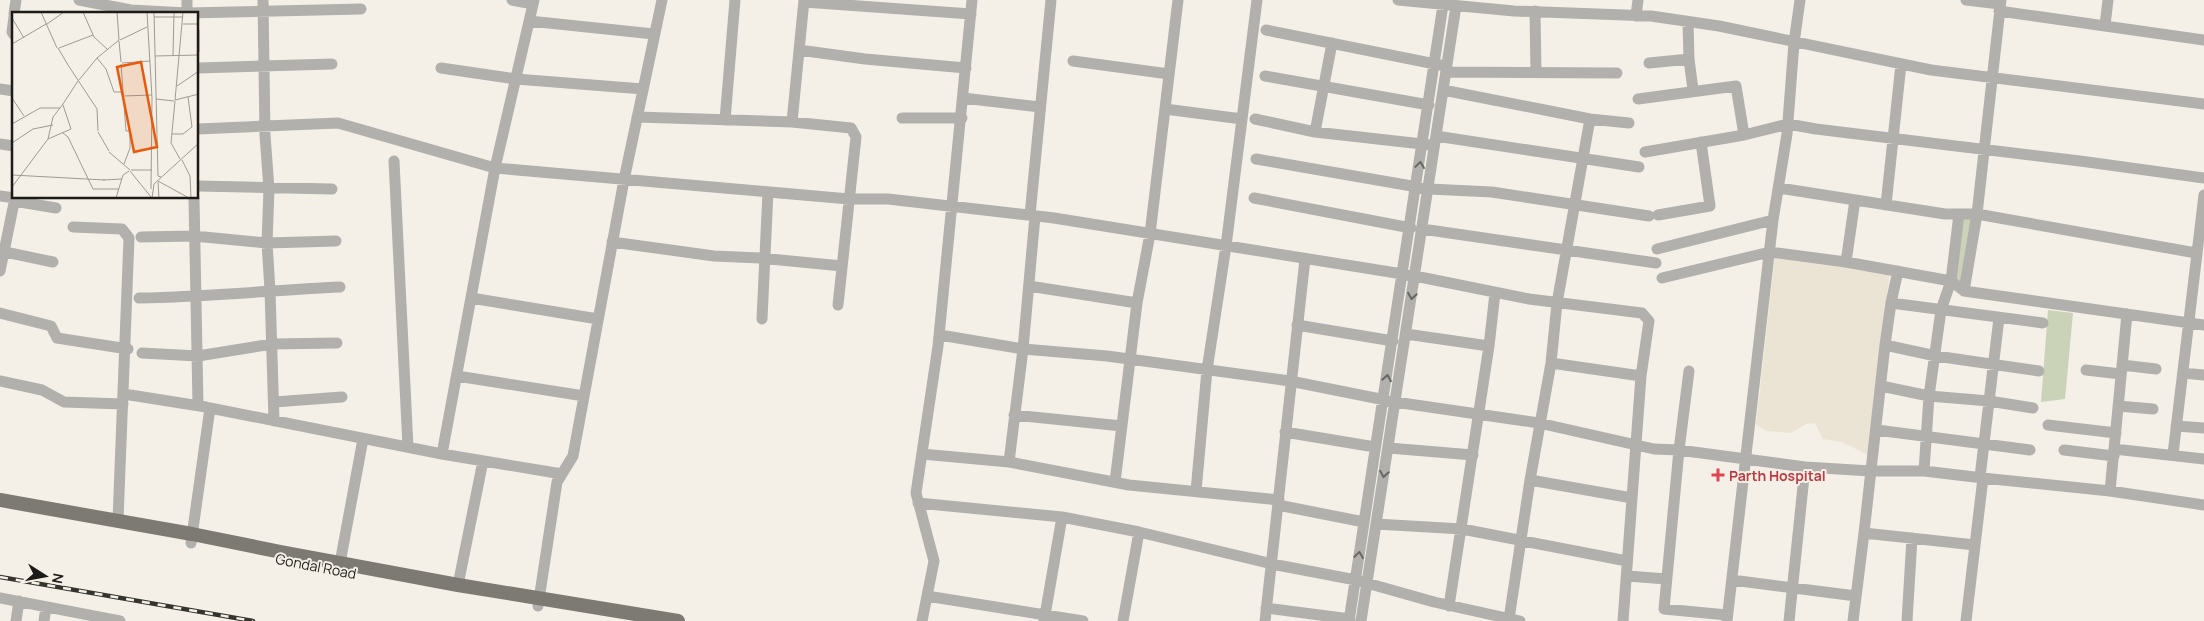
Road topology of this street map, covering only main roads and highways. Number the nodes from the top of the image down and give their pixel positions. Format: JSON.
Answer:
{"nodes":[{"id":1,"x":0,"y":500,"type":"edge"},
{"id":2,"x":0,"y":508,"type":"edge"},
{"id":3,"x":191,"y":538,"type":"junction"},
{"id":4,"x":538,"y":602,"type":"junction"},
{"id":5,"x":632,"y":621,"type":"edge"},
{"id":6,"x":678,"y":621,"type":"edge"}],
"edges":[{"from":1,"to":3,"type":"main road"},
{"from":2,"to":3,"type":"main road","name":"Gondal Road"},
{"from":3,"to":4,"type":"main road","name":"Gondal Road"},
{"from":3,"to":4,"type":"main road"},
{"from":4,"to":5,"type":"main road","name":"Gondal Road"},
{"from":4,"to":6,"type":"main road"}]}
